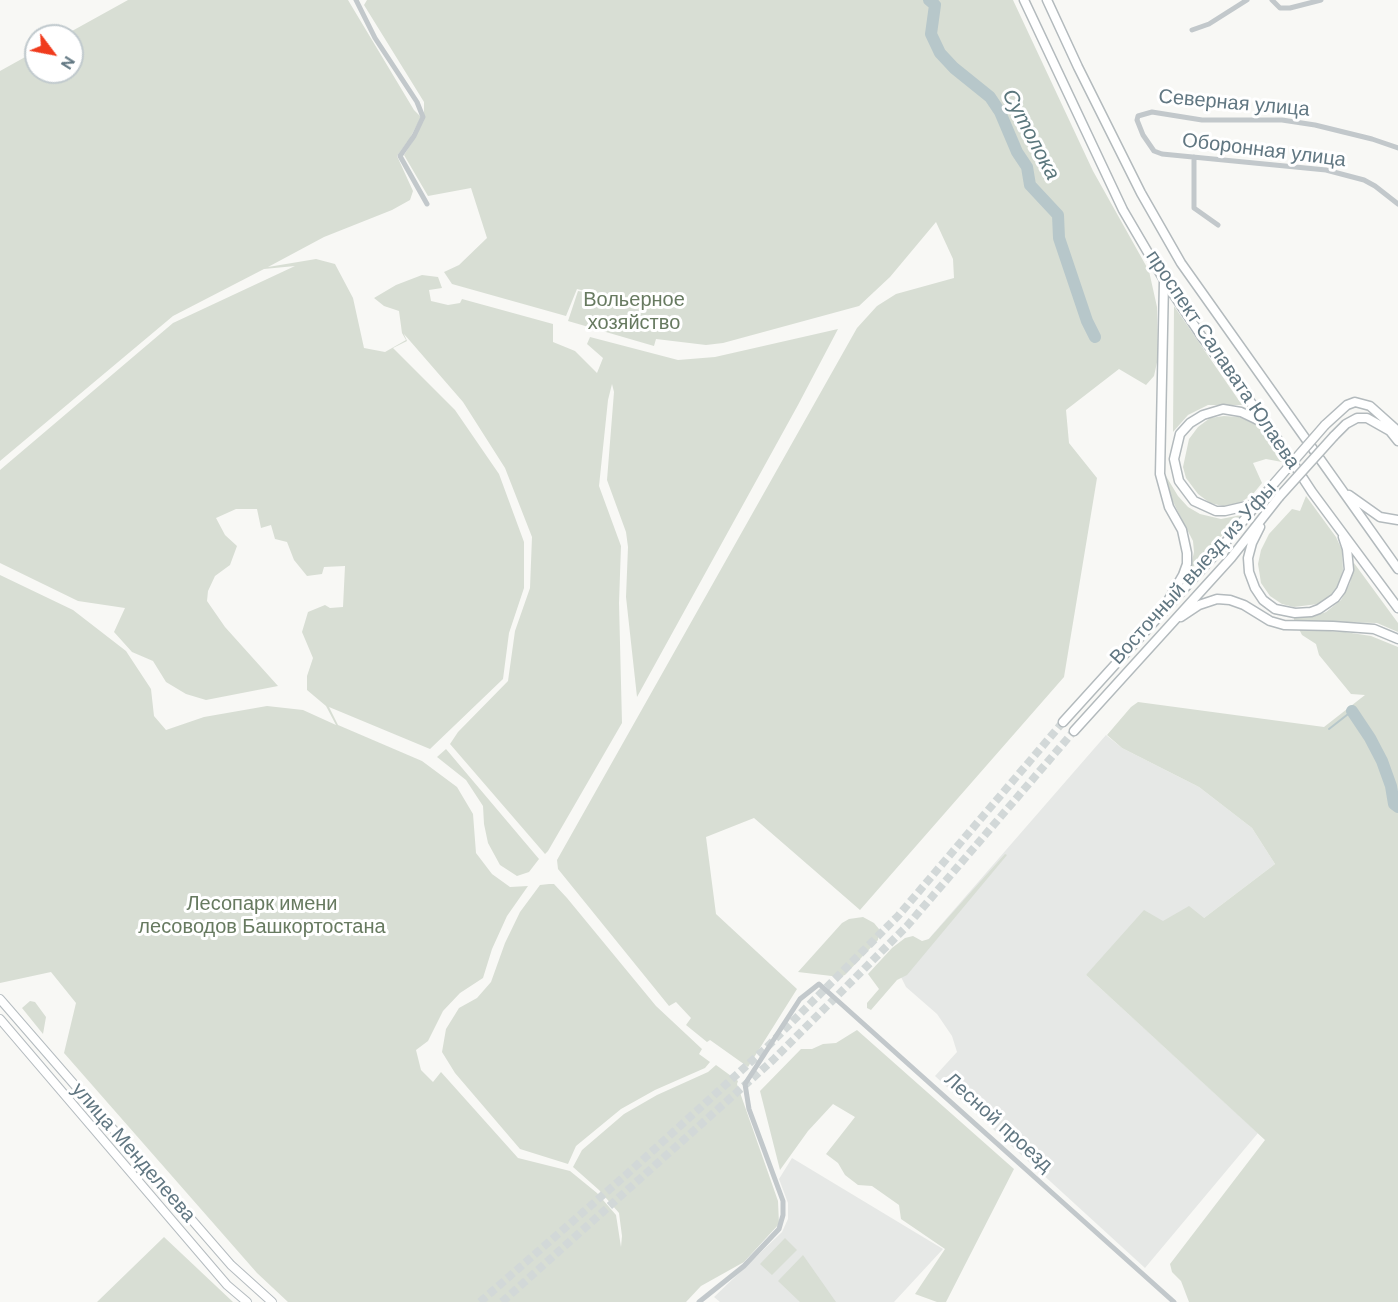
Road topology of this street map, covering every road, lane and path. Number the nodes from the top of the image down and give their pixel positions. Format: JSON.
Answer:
{"nodes":[{"id":1,"x":356,"y":0,"type":"edge"},
{"id":2,"x":1024,"y":0,"type":"edge"},
{"id":3,"x":1047,"y":0,"type":"edge"},
{"id":4,"x":1247,"y":0,"type":"edge"},
{"id":5,"x":1272,"y":0,"type":"edge"},
{"id":6,"x":1321,"y":0,"type":"edge"},
{"id":7,"x":1192,"y":30,"type":"dead end"},
{"id":8,"x":1398,"y":148,"type":"edge"},
{"id":9,"x":1154,"y":151,"type":"joint"},
{"id":10,"x":1194,"y":157,"type":"junction"},
{"id":11,"x":428,"y":204,"type":"dead end"},
{"id":12,"x":1398,"y":204,"type":"edge"},
{"id":13,"x":1218,"y":225,"type":"dead end"},
{"id":14,"x":1164,"y":280,"type":"junction"},
{"id":15,"x":1270,"y":428,"type":"junction"},
{"id":16,"x":1398,"y":431,"type":"edge"},
{"id":17,"x":1398,"y":441,"type":"edge"},
{"id":18,"x":1342,"y":490,"type":"junction"},
{"id":19,"x":1258,"y":502,"type":"junction"},
{"id":20,"x":1270,"y":509,"type":"junction"},
{"id":21,"x":1398,"y":520,"type":"edge"},
{"id":22,"x":1340,"y":528,"type":"junction"},
{"id":23,"x":1398,"y":569,"type":"edge"},
{"id":24,"x":1398,"y":608,"type":"edge"},
{"id":25,"x":1162,"y":611,"type":"junction"},
{"id":26,"x":1173,"y":622,"type":"junction"},
{"id":27,"x":1398,"y":639,"type":"edge"},
{"id":28,"x":1063,"y":722,"type":"tunnel mouth"},
{"id":29,"x":1074,"y":731,"type":"tunnel mouth"},
{"id":30,"x":0,"y":999,"type":"edge"},
{"id":31,"x":0,"y":1019,"type":"edge"},
{"id":32,"x":246,"y":1302,"type":"edge"},
{"id":33,"x":272,"y":1302,"type":"edge"},
{"id":34,"x":699,"y":1302,"type":"edge"},
{"id":35,"x":1174,"y":1302,"type":"edge"}],
"edges":[{"from":1,"to":11,"type":"street"},
{"from":2,"to":14,"type":"main road","name":"проспект Салавата Юлаева"},
{"from":3,"to":18,"type":"main road","name":"проспект Салавата Юлаева"},
{"from":4,"to":7,"type":"street"},
{"from":5,"to":6,"type":"street"},
{"from":8,"to":9,"type":"street","name":"Северная улица"},
{"from":9,"to":10,"type":"street","name":"Оборонная улица"},
{"from":10,"to":12,"type":"street","name":"Оборонная улица"},
{"from":10,"to":13,"type":"street"},
{"from":14,"to":15,"type":"main road","name":"проспект Салавата Юлаева"},
{"from":14,"to":25,"type":"main road"},
{"from":15,"to":19,"type":"main road"},
{"from":15,"to":22,"type":"main road","name":"проспект Салавата Юлаева"},
{"from":16,"to":19,"type":"main road","name":"Восточный выезд из Уфы","bridge":true},
{"from":17,"to":20,"type":"main road","name":"Восточный выезд из Уфы","bridge":true},
{"from":18,"to":21,"type":"main road"},
{"from":18,"to":23,"type":"main road","name":"проспект Салавата Юлаева"},
{"from":19,"to":25,"type":"main road","name":"Восточный выезд из Уфы"},
{"from":20,"to":22,"type":"main road"},
{"from":20,"to":26,"type":"main road","name":"Восточный выезд из Уфы"},
{"from":22,"to":24,"type":"main road","name":"проспект Салавата Юлаева"},
{"from":25,"to":28,"type":"main road","name":"Восточный выезд из Уфы"},
{"from":26,"to":27,"type":"main road"},
{"from":26,"to":29,"type":"main road","name":"Восточный выезд из Уфы"},
{"from":30,"to":33,"type":"main road","name":"улица Менделеева"},
{"from":31,"to":32,"type":"main road","name":"улица Менделеева"},
{"from":34,"to":35,"type":"street","name":"Лесной проезд"}]}
